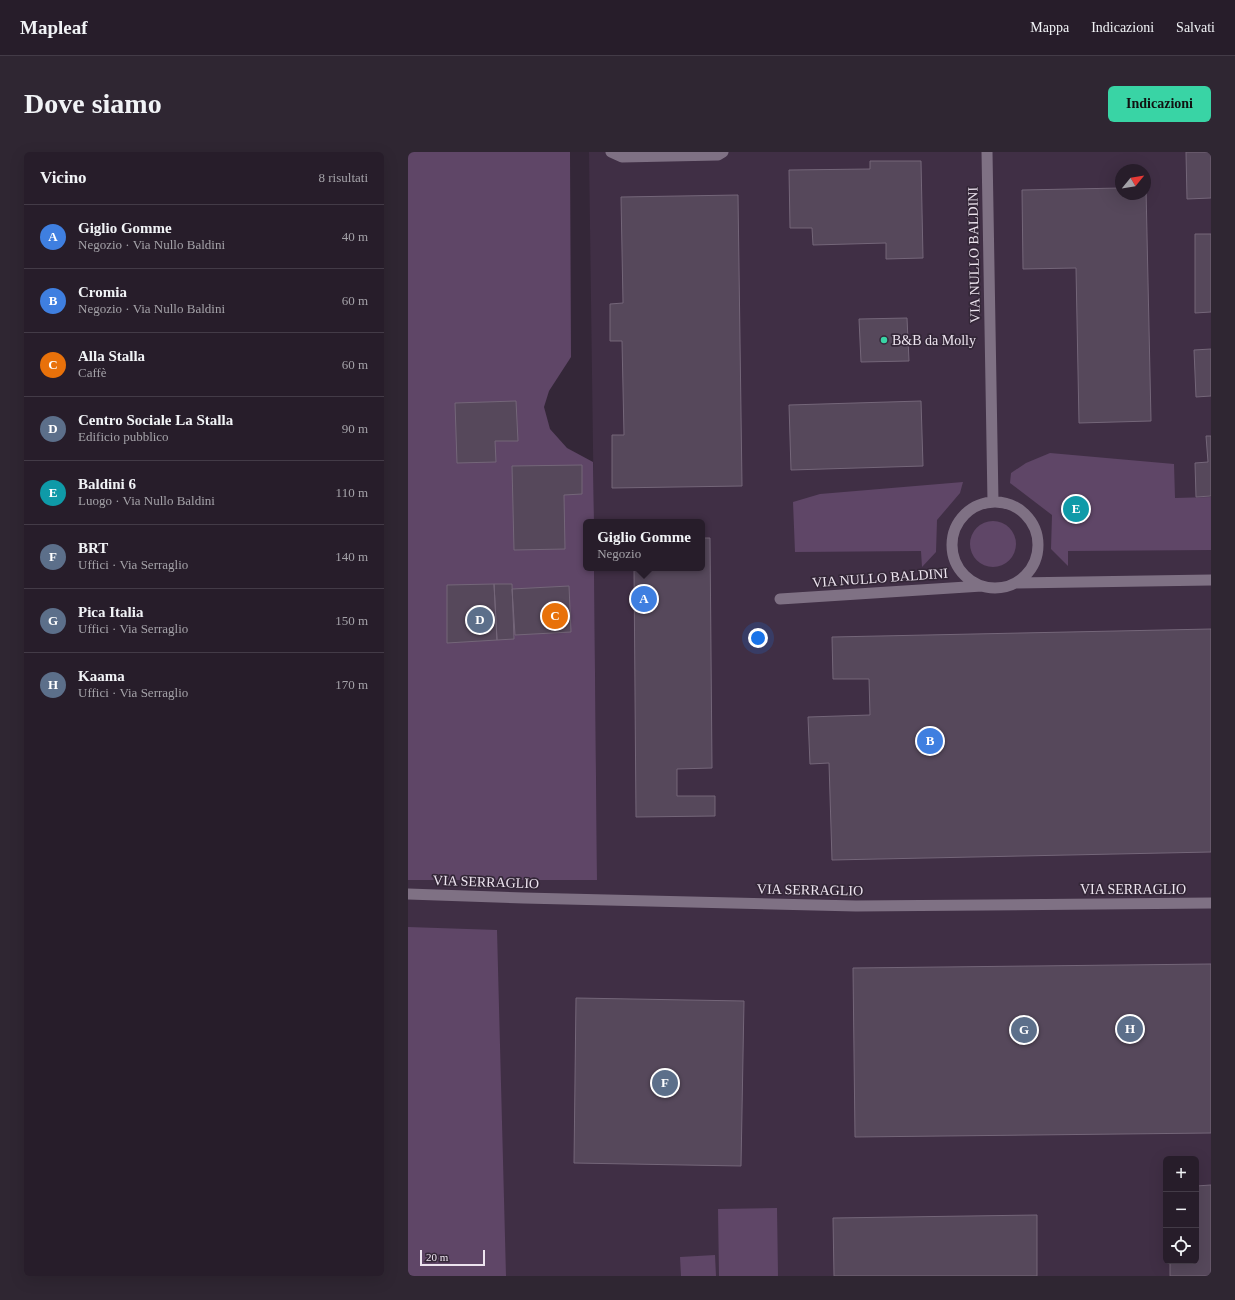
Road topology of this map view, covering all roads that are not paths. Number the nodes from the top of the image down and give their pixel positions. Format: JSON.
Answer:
{"nodes":[{"id":1,"x":611,"y":152,"type":"edge"},
{"id":2,"x":723,"y":152,"type":"edge"},
{"id":3,"x":987,"y":152,"type":"edge"},
{"id":4,"x":994,"y":502,"type":"junction"},
{"id":5,"x":1211,"y":580,"type":"edge"},
{"id":6,"x":1016,"y":583,"type":"junction"},
{"id":7,"x":983,"y":586,"type":"junction"},
{"id":8,"x":780,"y":599,"type":"dead end"},
{"id":9,"x":408,"y":894,"type":"edge"},
{"id":10,"x":1211,"y":903,"type":"edge"}],
"edges":[{"from":1,"to":2,"type":"street"},
{"from":3,"to":4,"type":"street","name":"VIA NULLO BALDINI"},
{"from":4,"to":6,"type":"street"},
{"from":4,"to":7,"type":"street","name":"VIA NULLO BALDINI"},
{"from":5,"to":6,"type":"street","name":"VIA NULLO BALDINI"},
{"from":6,"to":7,"type":"street","name":"VIA NULLO BALDINI"},
{"from":7,"to":8,"type":"street","name":"VIA NULLO BALDINI"},
{"from":9,"to":10,"type":"street","name":"VIA SERRAGLIO"}]}
